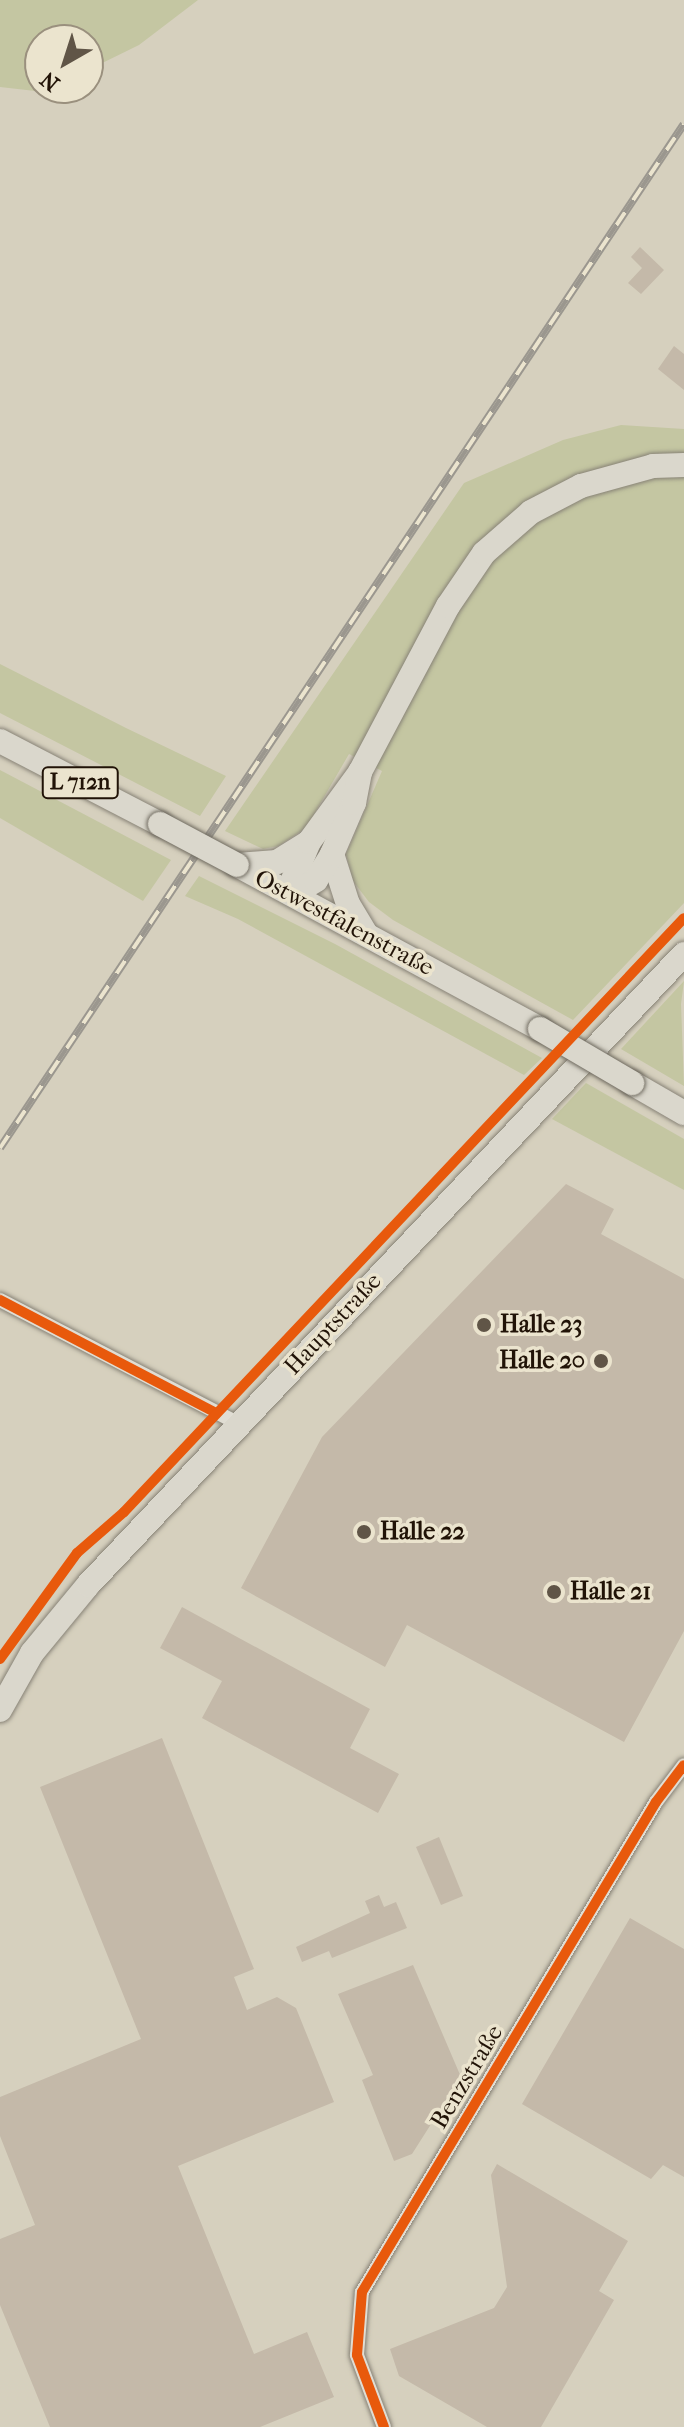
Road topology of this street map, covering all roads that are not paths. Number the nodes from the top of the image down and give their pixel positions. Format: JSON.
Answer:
{"nodes":[{"id":1,"x":684,"y":465,"type":"edge"},
{"id":2,"x":0,"y":741,"type":"edge"},
{"id":3,"x":360,"y":772,"type":"junction"},
{"id":4,"x":309,"y":842,"type":"junction"},
{"id":5,"x":332,"y":854,"type":"junction"},
{"id":6,"x":237,"y":865,"type":"junction"},
{"id":7,"x":293,"y":894,"type":"junction"},
{"id":8,"x":367,"y":934,"type":"junction"},
{"id":9,"x":684,"y":954,"type":"edge"},
{"id":10,"x":684,"y":1113,"type":"edge"},
{"id":11,"x":0,"y":1300,"type":"edge"},
{"id":12,"x":239,"y":1424,"type":"junction"},
{"id":13,"x":0,"y":1710,"type":"edge"},
{"id":14,"x":684,"y":1765,"type":"edge"},
{"id":15,"x":384,"y":2427,"type":"edge"}],
"edges":[{"from":1,"to":3,"type":"main road"},
{"from":2,"to":6,"type":"main road","name":"Ostwestfalenstraße","number":"L 712n","bridge":true},
{"from":3,"to":4,"type":"main road"},
{"from":3,"to":5,"type":"main road"},
{"from":4,"to":6,"type":"main road"},
{"from":4,"to":7,"type":"main road"},
{"from":5,"to":7,"type":"main road"},
{"from":5,"to":8,"type":"main road"},
{"from":6,"to":7,"type":"main road","name":"Ostwestfalenstraße","number":"L 712n"},
{"from":7,"to":8,"type":"main road","name":"Ostwestfalenstraße","number":"L 712n"},
{"from":8,"to":10,"type":"main road","name":"Ostwestfalenstraße","number":"L 712n","bridge":true},
{"from":9,"to":12,"type":"main road","name":"Hauptstraße"},
{"from":11,"to":12,"type":"street"},
{"from":12,"to":13,"type":"main road","name":"Hauptstraße"},
{"from":14,"to":15,"type":"street","name":"Benzstraße"}]}
